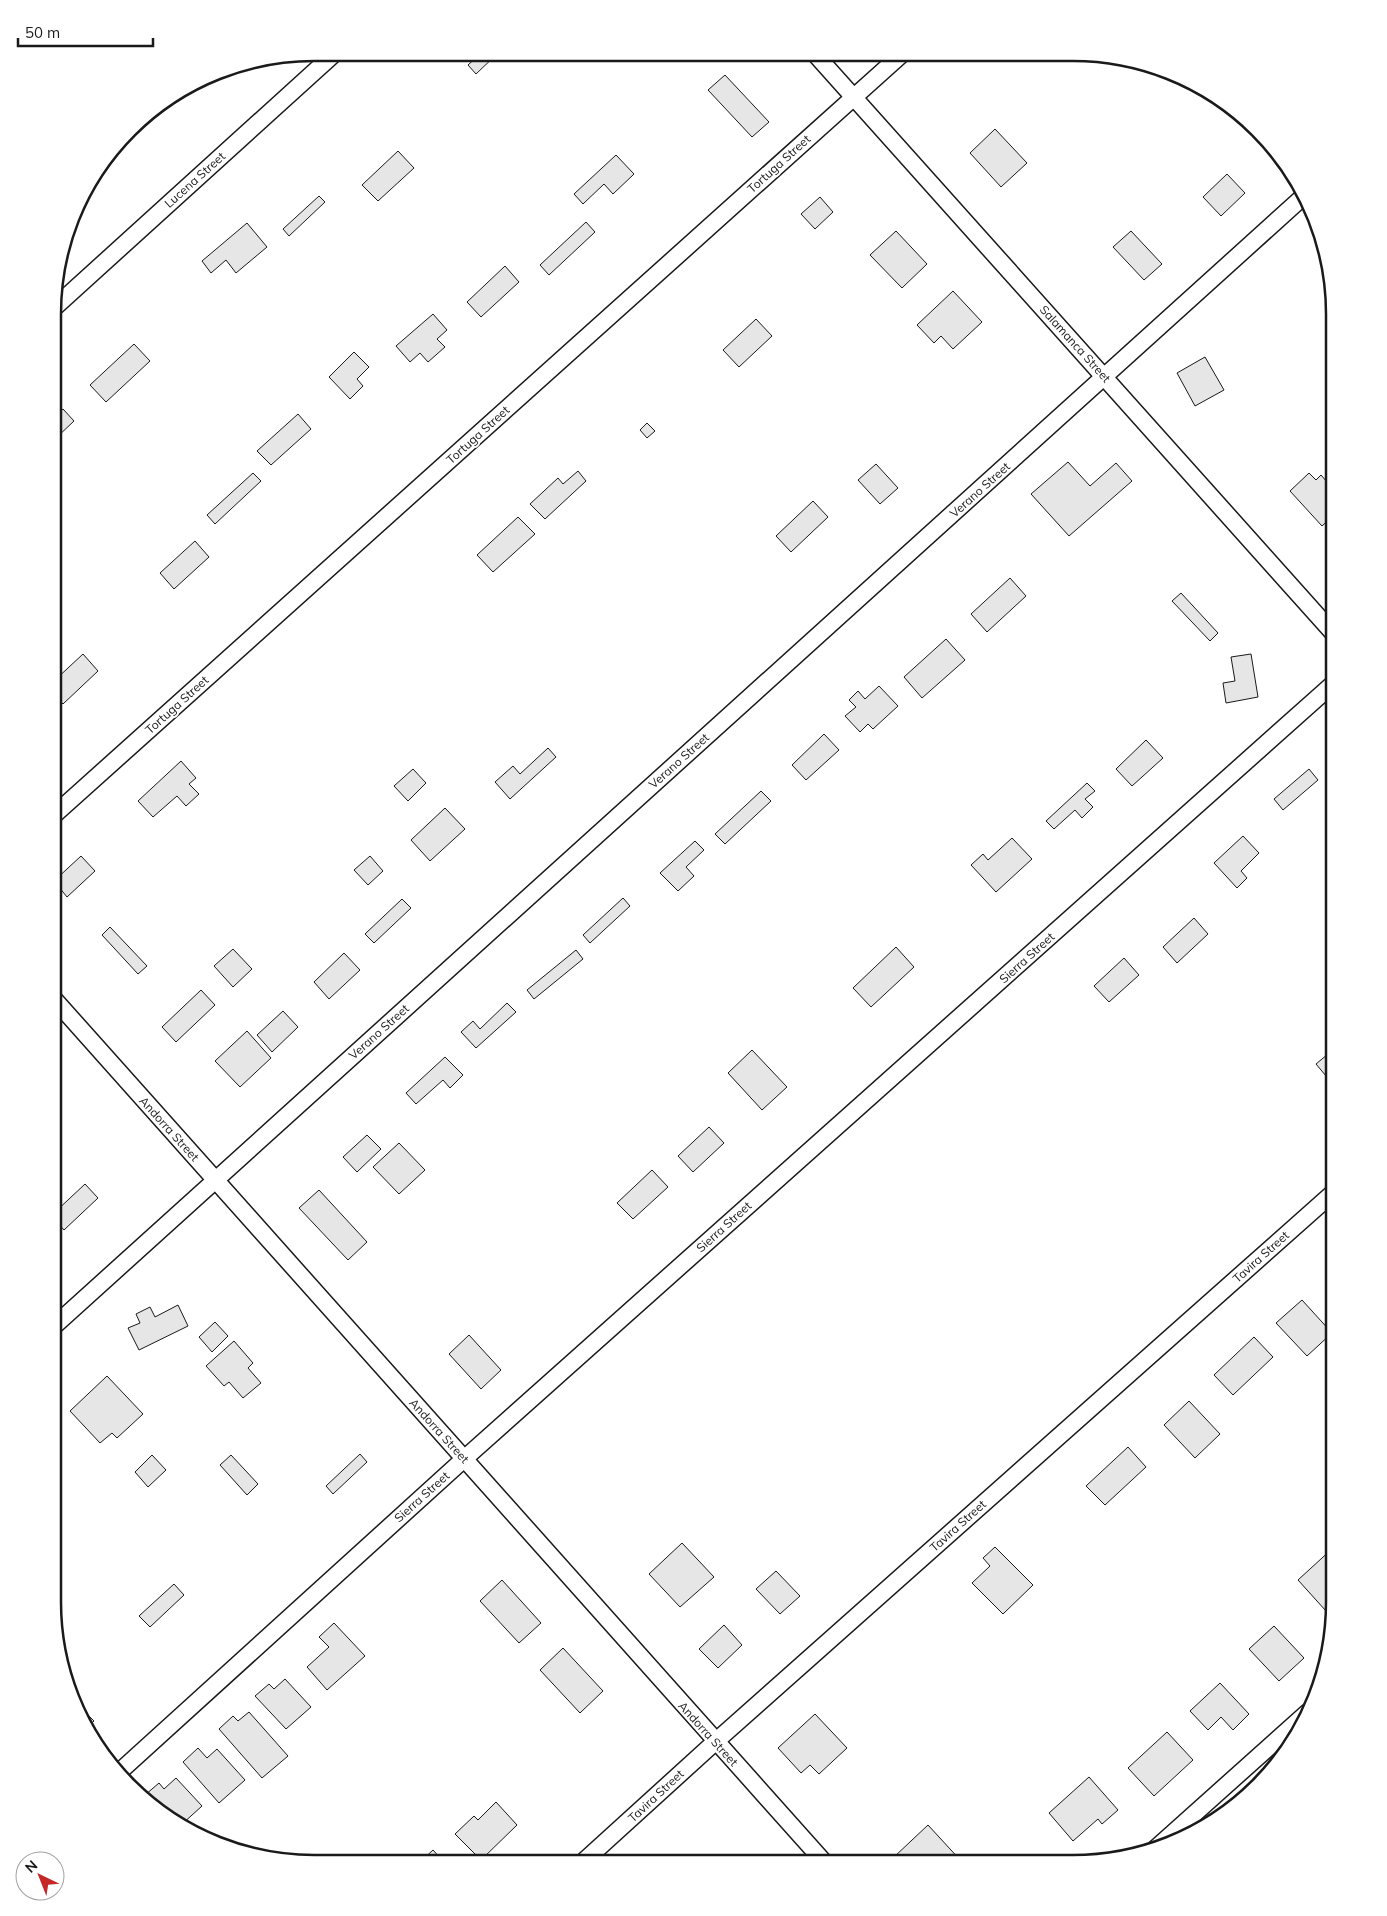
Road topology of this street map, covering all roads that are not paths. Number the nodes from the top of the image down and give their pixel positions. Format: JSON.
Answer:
{"nodes":[{"id":1,"x":325,"y":61,"type":"edge"},
{"id":2,"x":822,"y":61,"type":"edge"},
{"id":3,"x":894,"y":61,"type":"edge"},
{"id":4,"x":854,"y":97,"type":"junction"},
{"id":5,"x":1299,"y":200,"type":"edge"},
{"id":6,"x":62,"y":301,"type":"edge"},
{"id":7,"x":1105,"y":378,"type":"junction"},
{"id":8,"x":1326,"y":625,"type":"edge"},
{"id":9,"x":1326,"y":690,"type":"edge"},
{"id":10,"x":61,"y":810,"type":"edge"},
{"id":11,"x":61,"y":1007,"type":"edge"},
{"id":12,"x":215,"y":1180,"type":"junction"},
{"id":13,"x":1326,"y":1199,"type":"edge"},
{"id":14,"x":61,"y":1320,"type":"edge"},
{"id":15,"x":464,"y":1459,"type":"junction"},
{"id":16,"x":1294,"y":1725,"type":"edge"},
{"id":17,"x":715,"y":1742,"type":"junction"},
{"id":18,"x":123,"y":1768,"type":"edge"},
{"id":19,"x":1171,"y":1835,"type":"edge"},
{"id":20,"x":591,"y":1855,"type":"edge"},
{"id":21,"x":818,"y":1855,"type":"edge"}],
"edges":[{"from":1,"to":6,"type":"street","name":"Lucena Street"},
{"from":2,"to":4,"type":"street","name":"Salamanca Street"},
{"from":3,"to":4,"type":"street","name":"Tortuga Street"},
{"from":4,"to":7,"type":"street","name":"Salamanca Street"},
{"from":4,"to":10,"type":"street","name":"Tortuga Street"},
{"from":5,"to":7,"type":"street","name":"Verano Street"},
{"from":7,"to":8,"type":"street","name":"Salamanca Street"},
{"from":7,"to":12,"type":"street","name":"Verano Street"},
{"from":9,"to":15,"type":"street","name":"Sierra Street"},
{"from":11,"to":12,"type":"street","name":"Andorra Street"},
{"from":12,"to":14,"type":"street","name":"Verano Street"},
{"from":12,"to":15,"type":"street","name":"Andorra Street"},
{"from":13,"to":17,"type":"street","name":"Tavira Street"},
{"from":15,"to":17,"type":"street","name":"Andorra Street"},
{"from":15,"to":18,"type":"street","name":"Sierra Street"},
{"from":16,"to":19,"type":"street"},
{"from":17,"to":20,"type":"street","name":"Tavira Street"},
{"from":17,"to":21,"type":"street","name":"Andorra Street"}]}
